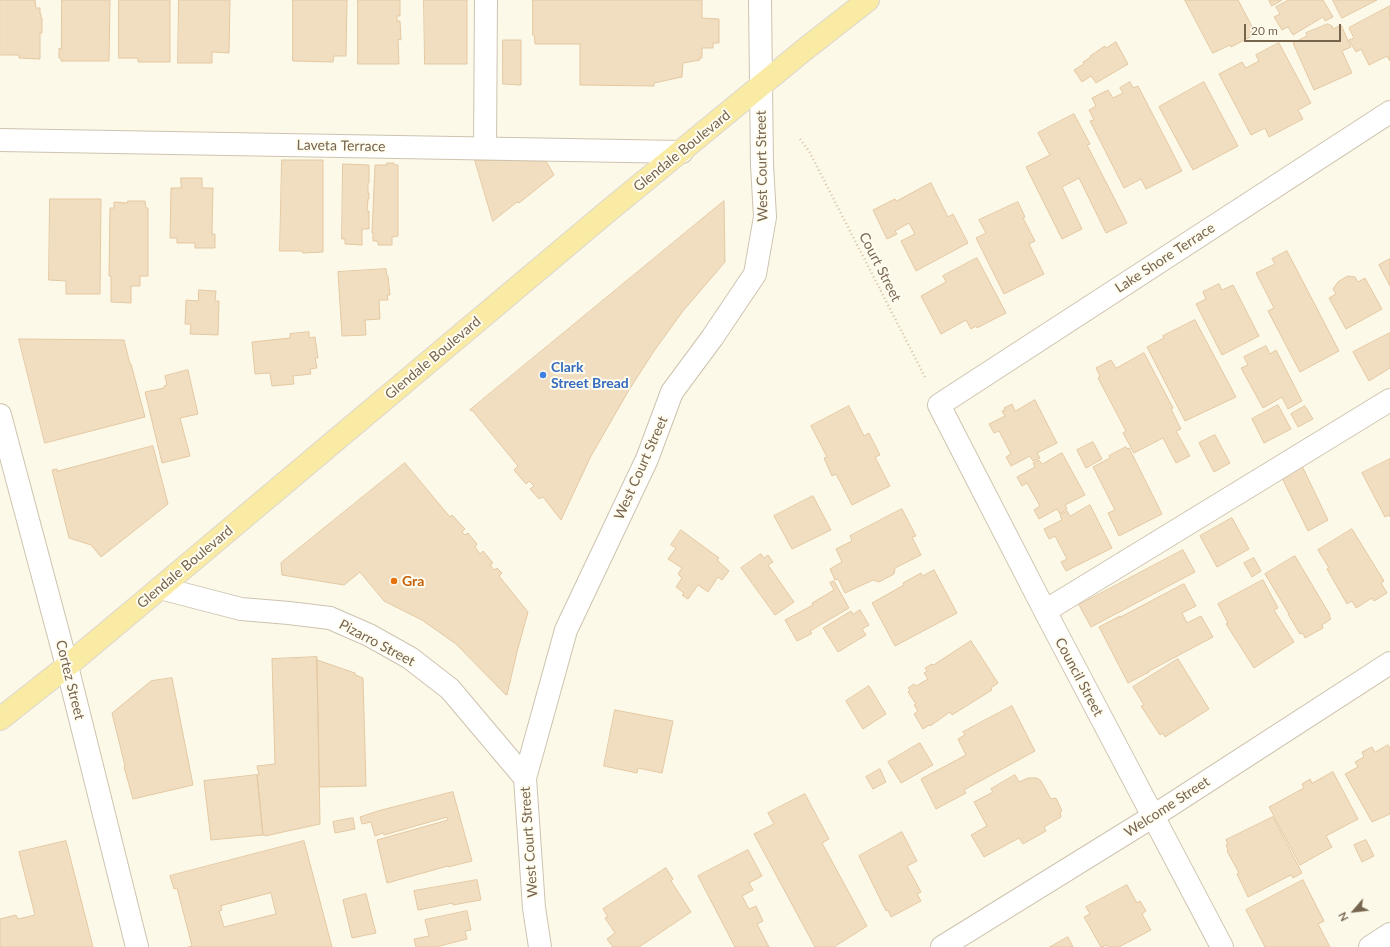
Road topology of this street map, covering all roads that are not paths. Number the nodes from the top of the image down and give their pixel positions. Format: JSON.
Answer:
{"nodes":[{"id":1,"x":486,"y":0,"type":"edge"},
{"id":2,"x":760,"y":0,"type":"edge"},
{"id":3,"x":868,"y":0,"type":"edge"},
{"id":4,"x":761,"y":86,"type":"junction"},
{"id":5,"x":1390,"y":112,"type":"edge"},
{"id":6,"x":0,"y":140,"type":"edge"},
{"id":7,"x":485,"y":148,"type":"junction"},
{"id":8,"x":682,"y":152,"type":"junction"},
{"id":9,"x":1390,"y":400,"type":"edge"},
{"id":10,"x":940,"y":405,"type":"joint"},
{"id":11,"x":0,"y":415,"type":"edge"},
{"id":12,"x":160,"y":588,"type":"junction"},
{"id":13,"x":1045,"y":611,"type":"junction"},
{"id":14,"x":1390,"y":663,"type":"edge"},
{"id":15,"x":67,"y":666,"type":"junction"},
{"id":16,"x":0,"y":719,"type":"edge"},
{"id":17,"x":525,"y":778,"type":"junction"},
{"id":18,"x":1152,"y":817,"type":"junction"},
{"id":19,"x":1390,"y":934,"type":"edge"},
{"id":20,"x":134,"y":945,"type":"edge"},
{"id":21,"x":540,"y":947,"type":"edge"},
{"id":22,"x":942,"y":947,"type":"edge"},
{"id":23,"x":1222,"y":947,"type":"edge"},
{"id":24,"x":1370,"y":947,"type":"edge"}],
"edges":[{"from":1,"to":7,"type":"street"},
{"from":2,"to":4,"type":"street","name":"West Court Street"},
{"from":3,"to":4,"type":"main road","name":"Glendale Boulevard"},
{"from":4,"to":8,"type":"main road","name":"Glendale Boulevard"},
{"from":4,"to":17,"type":"street","name":"West Court Street"},
{"from":5,"to":10,"type":"street","name":"Lake Shore Terrace"},
{"from":6,"to":7,"type":"street","name":"Laveta Terrace"},
{"from":7,"to":8,"type":"street","name":"Laveta Terrace"},
{"from":8,"to":12,"type":"main road","name":"Glendale Boulevard"},
{"from":9,"to":13,"type":"street"},
{"from":10,"to":13,"type":"street","name":"Council Street"},
{"from":11,"to":15,"type":"street","name":"Cortez Street"},
{"from":12,"to":15,"type":"main road","name":"Glendale Boulevard"},
{"from":12,"to":17,"type":"street","name":"Pizarro Street"},
{"from":13,"to":18,"type":"street","name":"Council Street"},
{"from":14,"to":18,"type":"street","name":"Welcome Street"},
{"from":15,"to":16,"type":"main road","name":"Glendale Boulevard"},
{"from":15,"to":20,"type":"street","name":"Cortez Street"},
{"from":17,"to":21,"type":"street","name":"West Court Street"},
{"from":18,"to":22,"type":"street","name":"Welcome Street"},
{"from":18,"to":23,"type":"street","name":"Council Street"},
{"from":19,"to":24,"type":"street"}]}
